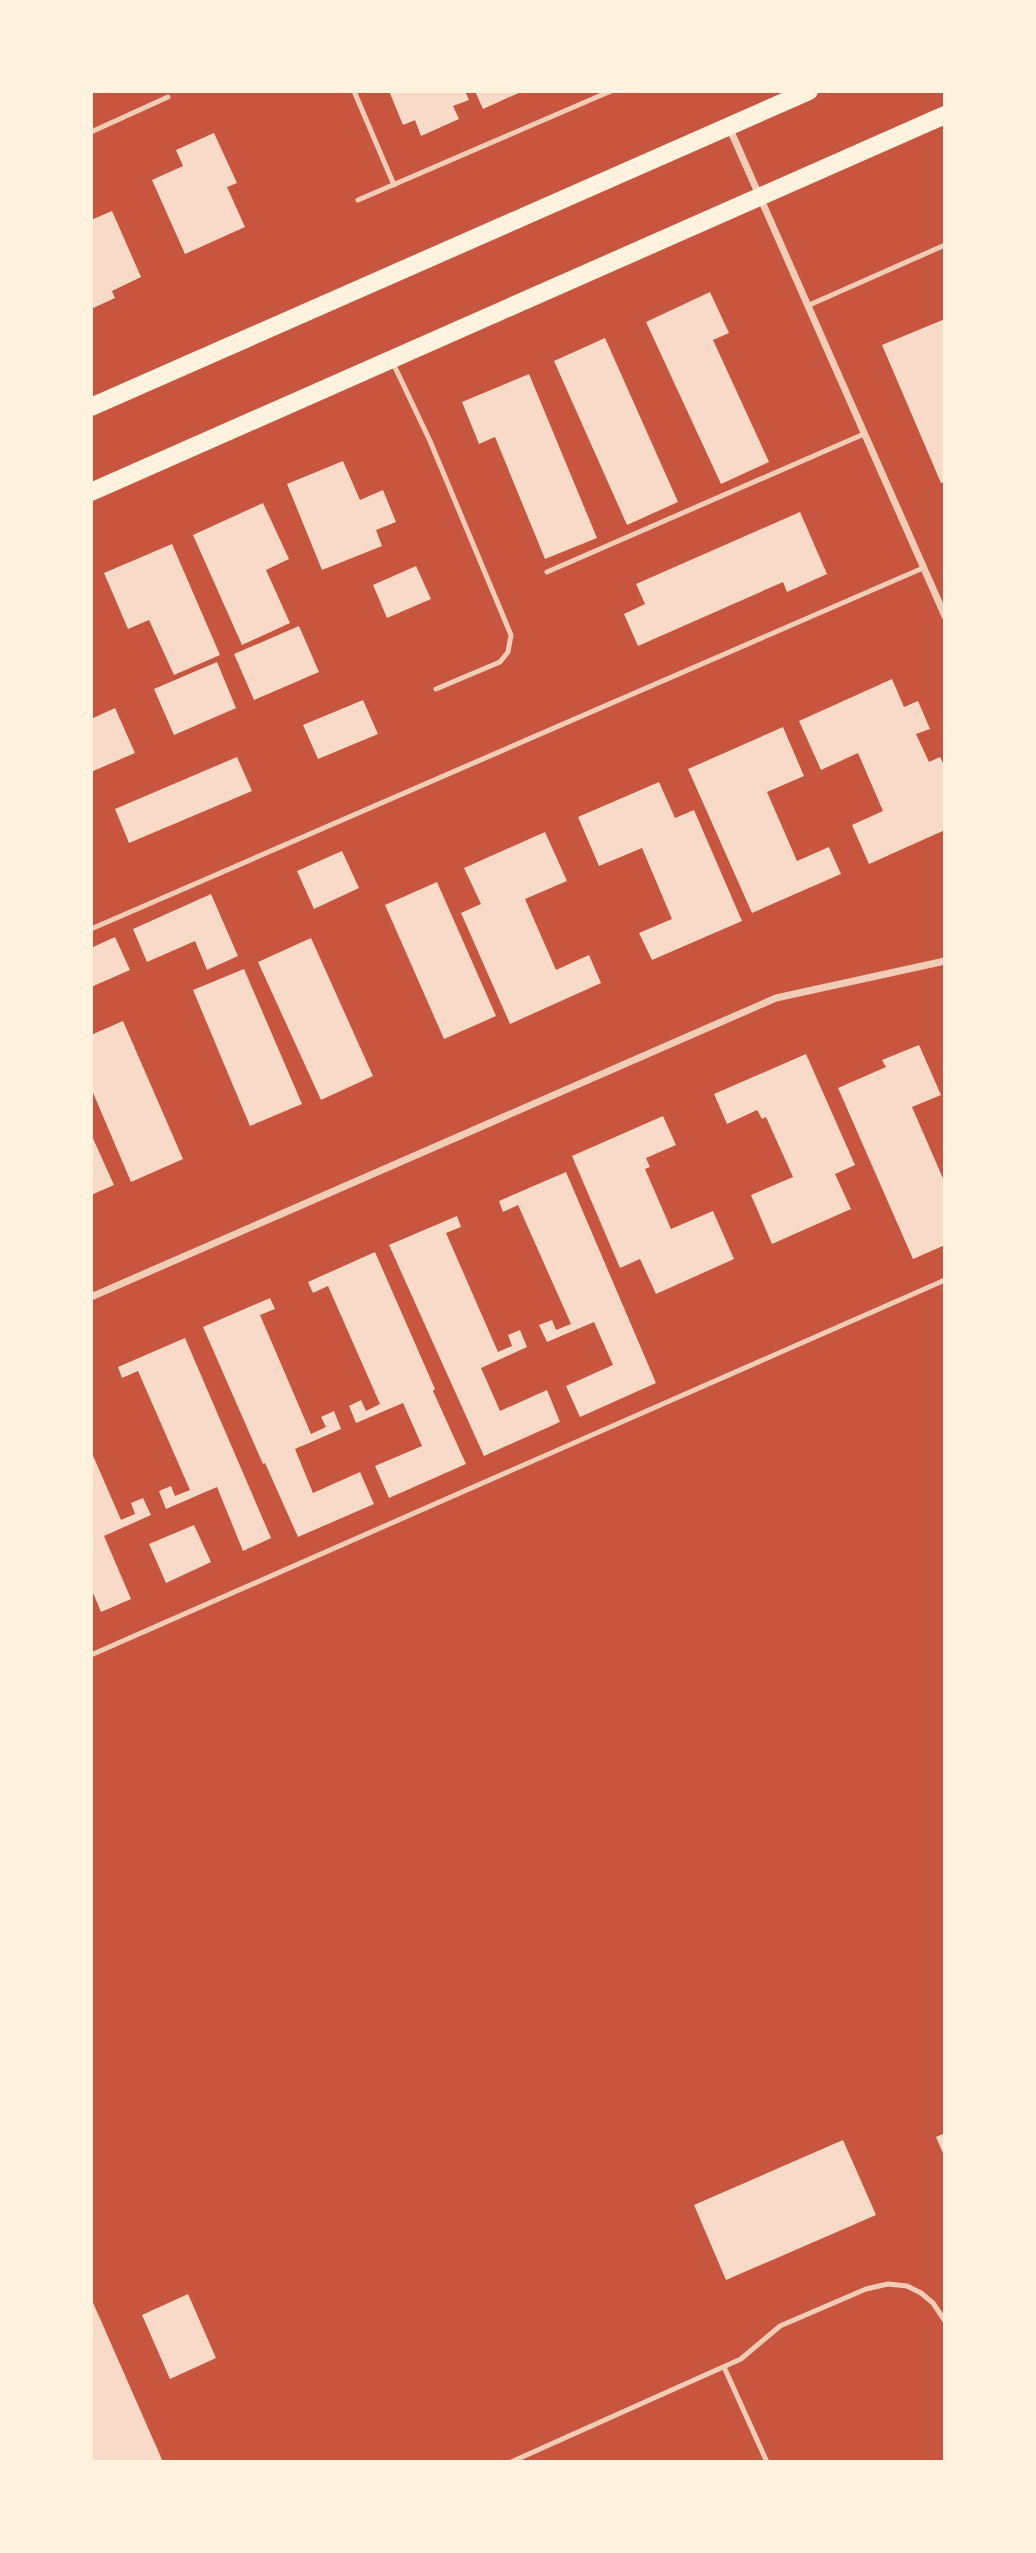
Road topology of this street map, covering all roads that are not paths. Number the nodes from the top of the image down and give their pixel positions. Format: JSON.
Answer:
{"nodes":[{"id":1,"x":354,"y":91,"type":"edge"},
{"id":2,"x":611,"y":91,"type":"edge"},
{"id":3,"x":809,"y":91,"type":"edge"},
{"id":4,"x":168,"y":97,"type":"dead end"},
{"id":5,"x":945,"y":115,"type":"edge"},
{"id":6,"x":729,"y":127,"type":"junction"},
{"id":7,"x":91,"y":132,"type":"edge"},
{"id":8,"x":394,"y":185,"type":"junction"},
{"id":9,"x":758,"y":197,"type":"junction"},
{"id":10,"x":358,"y":200,"type":"dead end"},
{"id":11,"x":945,"y":245,"type":"edge"},
{"id":12,"x":807,"y":306,"type":"junction"},
{"id":13,"x":391,"y":360,"type":"junction"},
{"id":14,"x":91,"y":407,"type":"edge"},
{"id":15,"x":864,"y":434,"type":"junction"},
{"id":16,"x":91,"y":492,"type":"edge"},
{"id":17,"x":923,"y":568,"type":"junction"},
{"id":18,"x":547,"y":572,"type":"dead end"},
{"id":19,"x":945,"y":617,"type":"edge"},
{"id":20,"x":436,"y":689,"type":"dead end"},
{"id":21,"x":91,"y":929,"type":"edge"},
{"id":22,"x":945,"y":961,"type":"edge"},
{"id":23,"x":945,"y":1280,"type":"edge"},
{"id":24,"x":91,"y":1297,"type":"edge"},
{"id":25,"x":91,"y":1655,"type":"edge"},
{"id":26,"x":945,"y":2321,"type":"edge"},
{"id":27,"x":724,"y":2367,"type":"junction"},
{"id":28,"x":511,"y":2462,"type":"edge"},
{"id":29,"x":767,"y":2462,"type":"edge"}],
"edges":[{"from":1,"to":8,"type":"lane"},
{"from":2,"to":8,"type":"lane"},
{"from":3,"to":6,"type":"main road"},
{"from":4,"to":7,"type":"lane"},
{"from":5,"to":9,"type":"main road"},
{"from":6,"to":9,"type":"street"},
{"from":6,"to":14,"type":"main road"},
{"from":8,"to":10,"type":"lane"},
{"from":9,"to":12,"type":"street"},
{"from":9,"to":13,"type":"main road"},
{"from":11,"to":12,"type":"lane"},
{"from":12,"to":15,"type":"street"},
{"from":13,"to":16,"type":"main road"},
{"from":13,"to":20,"type":"lane"},
{"from":15,"to":17,"type":"street"},
{"from":15,"to":18,"type":"lane"},
{"from":17,"to":19,"type":"street"},
{"from":17,"to":21,"type":"lane"},
{"from":22,"to":24,"type":"street"},
{"from":23,"to":25,"type":"lane"},
{"from":26,"to":27,"type":"lane"},
{"from":27,"to":28,"type":"lane"},
{"from":27,"to":29,"type":"lane"}]}
